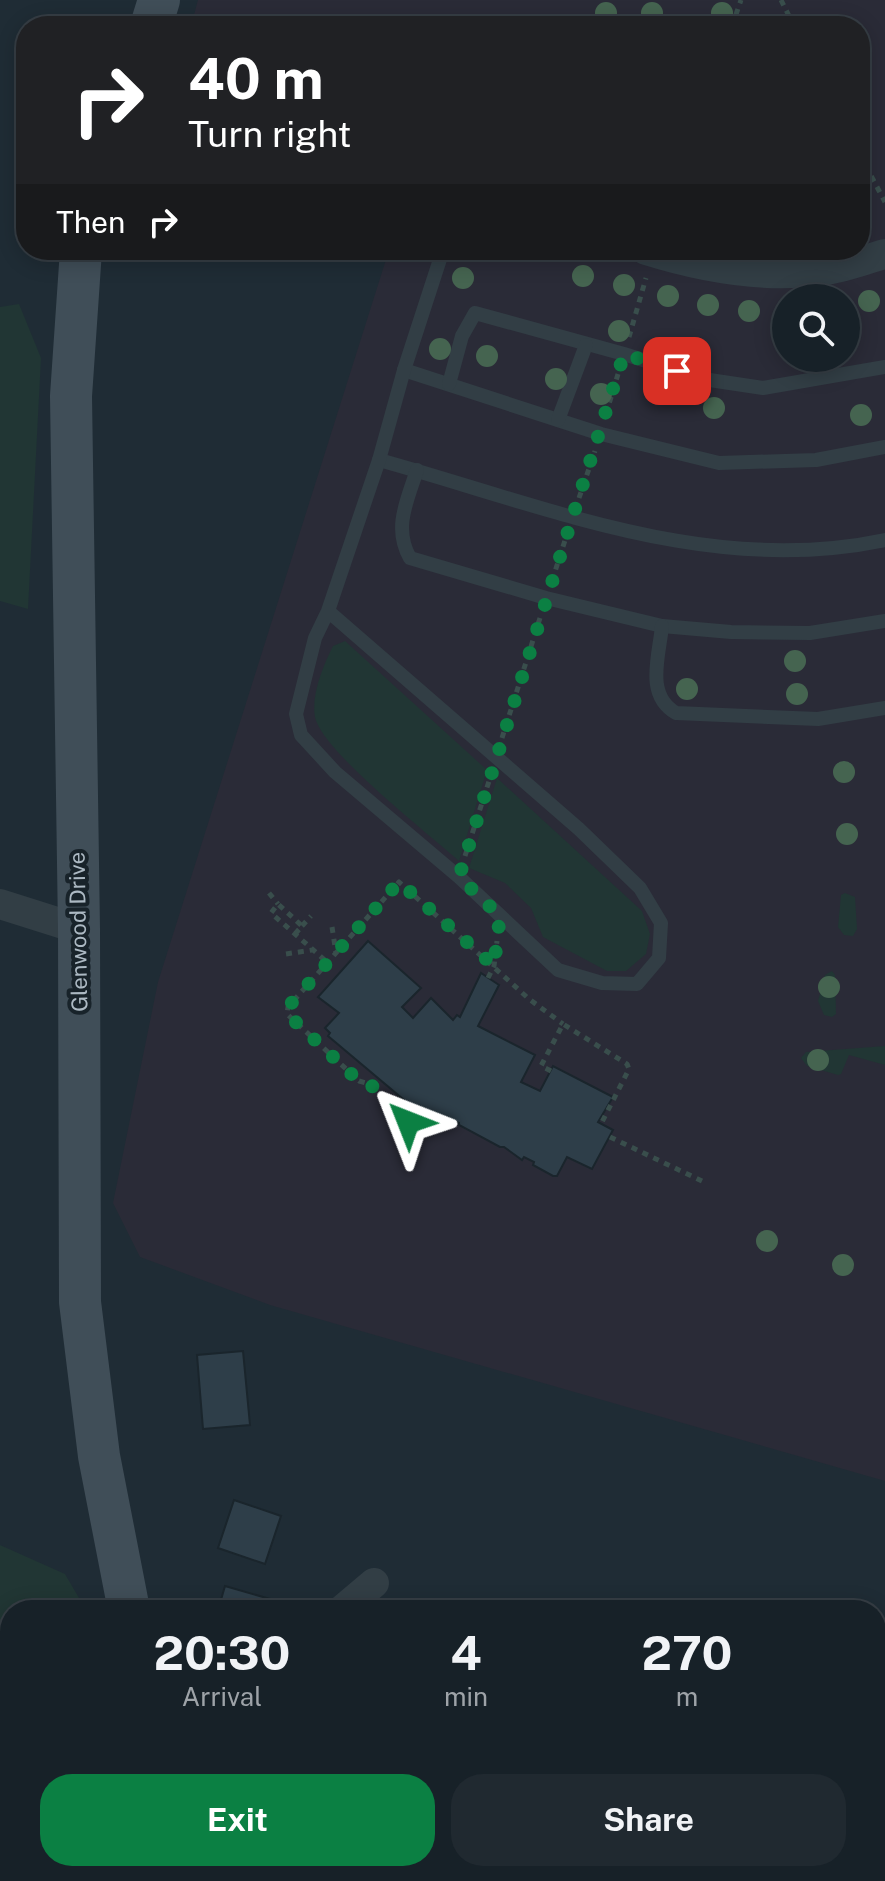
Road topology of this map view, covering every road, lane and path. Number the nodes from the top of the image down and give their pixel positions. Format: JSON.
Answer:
{"nodes":[{"id":1,"x":870,"y":174,"type":"edge"},
{"id":2,"x":885,"y":202,"type":"edge"},
{"id":3,"x":80,"y":260,"type":"edge"},
{"id":4,"x":440,"y":260,"type":"edge"},
{"id":5,"x":648,"y":260,"type":"edge"},
{"id":6,"x":697,"y":260,"type":"edge"},
{"id":7,"x":862,"y":260,"type":"edge"},
{"id":8,"x":586,"y":345,"type":"junction"},
{"id":9,"x":624,"y":354,"type":"junction"},
{"id":10,"x":885,"y":367,"type":"edge"},
{"id":11,"x":404,"y":370,"type":"junction"},
{"id":12,"x":449,"y":384,"type":"junction"},
{"id":13,"x":558,"y":420,"type":"junction"},
{"id":14,"x":601,"y":434,"type":"junction"},
{"id":15,"x":885,"y":447,"type":"edge"},
{"id":16,"x":379,"y":460,"type":"junction"},
{"id":17,"x":417,"y":470,"type":"junction"},
{"id":18,"x":572,"y":518,"type":"junction"},
{"id":19,"x":885,"y":540,"type":"edge"},
{"id":20,"x":546,"y":598,"type":"junction"},
{"id":21,"x":328,"y":611,"type":"junction"},
{"id":22,"x":885,"y":621,"type":"edge"},
{"id":23,"x":662,"y":626,"type":"junction"},
{"id":24,"x":885,"y":708,"type":"edge"},
{"id":25,"x":496,"y":758,"type":"junction"},
{"id":26,"x":459,"y":877,"type":"junction"},
{"id":27,"x":269,"y":893,"type":"dead end"},
{"id":28,"x":0,"y":904,"type":"edge"},
{"id":29,"x":278,"y":904,"type":"junction"},
{"id":30,"x":311,"y":916,"type":"dead end"},
{"id":31,"x":500,"y":916,"type":"junction"},
{"id":32,"x":302,"y":926,"type":"junction"},
{"id":33,"x":332,"y":927,"type":"dead end"},
{"id":34,"x":79,"y":929,"type":"junction"},
{"id":35,"x":295,"y":934,"type":"junction"},
{"id":36,"x":313,"y":950,"type":"junction"},
{"id":37,"x":336,"y":953,"type":"junction"},
{"id":38,"x":286,"y":954,"type":"dead end"},
{"id":39,"x":327,"y":962,"type":"junction"},
{"id":40,"x":494,"y":966,"type":"junction"},
{"id":41,"x":488,"y":978,"type":"dead end"},
{"id":42,"x":563,"y":1024,"type":"junction"},
{"id":43,"x":551,"y":1071,"type":"dead end"},
{"id":44,"x":417,"y":1113,"type":"dead end"},
{"id":45,"x":601,"y":1124,"type":"dead end"},
{"id":46,"x":610,"y":1137,"type":"dead end"},
{"id":47,"x":702,"y":1181,"type":"dead end"},
{"id":48,"x":374,"y":1583,"type":"dead end"},
{"id":49,"x":127,"y":1600,"type":"edge"},
{"id":50,"x":354,"y":1600,"type":"edge"}],
"edges":[{"from":1,"to":2,"type":"path"},
{"from":3,"to":34,"type":"street","name":"Glenwood Drive"},
{"from":4,"to":11,"type":"lane"},
{"from":5,"to":9,"type":"path"},
{"from":6,"to":7,"type":"street"},
{"from":8,"to":9,"type":"lane"},
{"from":8,"to":12,"type":"lane"},
{"from":8,"to":13,"type":"lane"},
{"from":9,"to":10,"type":"lane"},
{"from":9,"to":14,"type":"path"},
{"from":11,"to":12,"type":"lane"},
{"from":11,"to":16,"type":"lane"},
{"from":12,"to":13,"type":"lane"},
{"from":13,"to":14,"type":"lane"},
{"from":14,"to":15,"type":"lane"},
{"from":14,"to":18,"type":"path"},
{"from":16,"to":17,"type":"lane"},
{"from":16,"to":21,"type":"lane"},
{"from":17,"to":18,"type":"lane"},
{"from":17,"to":20,"type":"lane"},
{"from":18,"to":19,"type":"lane"},
{"from":18,"to":20,"type":"path"},
{"from":20,"to":23,"type":"lane"},
{"from":20,"to":25,"type":"path"},
{"from":21,"to":25,"type":"lane"},
{"from":21,"to":26,"type":"lane"},
{"from":22,"to":23,"type":"lane"},
{"from":23,"to":24,"type":"lane"},
{"from":25,"to":26,"type":"path"},
{"from":25,"to":31,"type":"lane"},
{"from":26,"to":31,"type":"lane"},
{"from":27,"to":29,"type":"path"},
{"from":28,"to":34,"type":"street"},
{"from":29,"to":32,"type":"path"},
{"from":29,"to":35,"type":"path"},
{"from":30,"to":32,"type":"path"},
{"from":31,"to":40,"type":"path"},
{"from":32,"to":35,"type":"path"},
{"from":33,"to":37,"type":"path"},
{"from":34,"to":49,"type":"street","name":"Glenwood Drive"},
{"from":35,"to":36,"type":"path"},
{"from":36,"to":38,"type":"path"},
{"from":36,"to":39,"type":"path"},
{"from":37,"to":39,"type":"path"},
{"from":37,"to":40,"type":"path"},
{"from":39,"to":44,"type":"path"},
{"from":40,"to":41,"type":"path"},
{"from":40,"to":42,"type":"path"},
{"from":42,"to":43,"type":"path"},
{"from":42,"to":45,"type":"path"},
{"from":46,"to":47,"type":"path"},
{"from":48,"to":50,"type":"street"}]}
